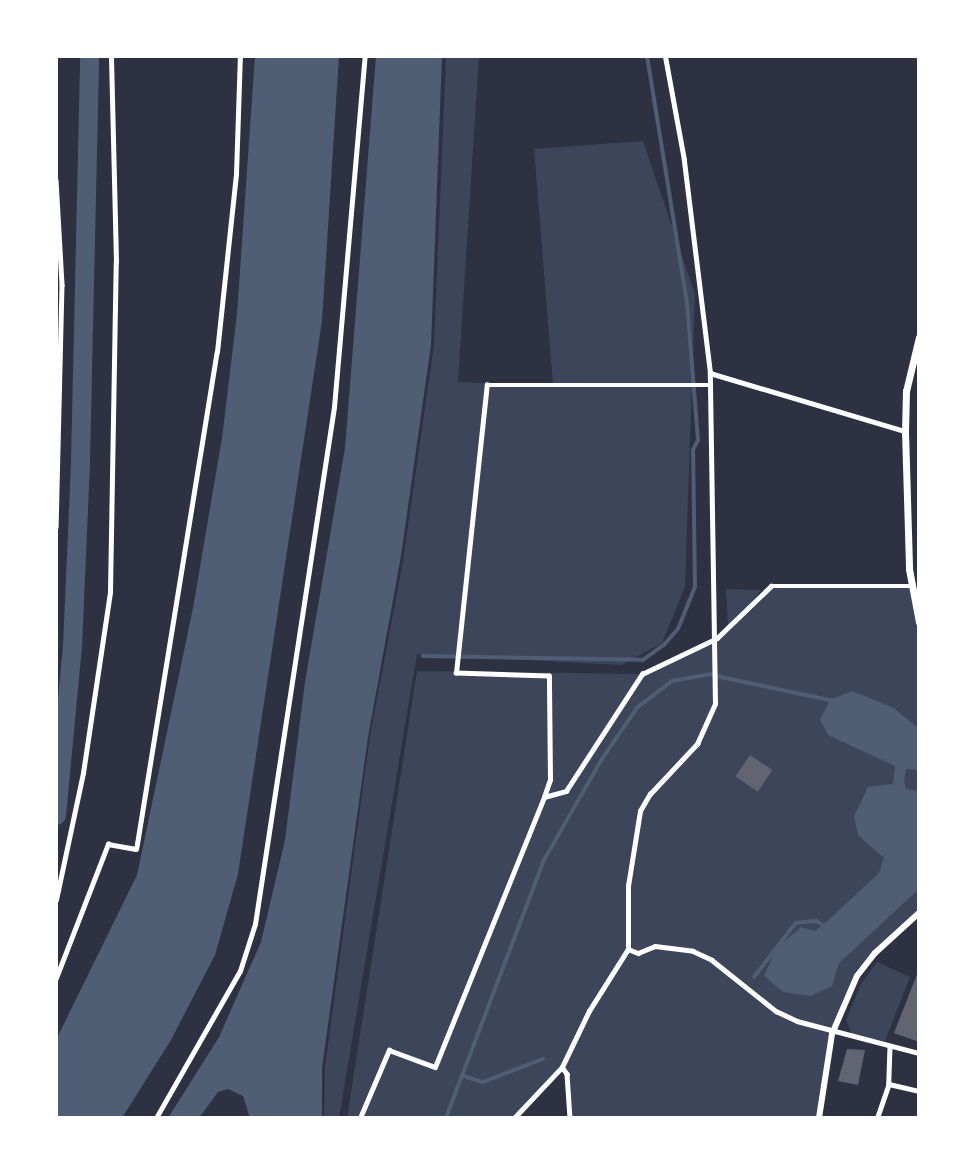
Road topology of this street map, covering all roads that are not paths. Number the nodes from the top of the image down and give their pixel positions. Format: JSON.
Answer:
{"nodes":[{"id":1,"x":111,"y":56,"type":"edge"},
{"id":2,"x":240,"y":56,"type":"edge"},
{"id":3,"x":366,"y":56,"type":"edge"},
{"id":4,"x":665,"y":56,"type":"edge"},
{"id":5,"x":56,"y":180,"type":"edge"},
{"id":6,"x":919,"y":337,"type":"edge"},
{"id":7,"x":916,"y":358,"type":"edge"},
{"id":8,"x":710,"y":373,"type":"junction"},
{"id":9,"x":710,"y":385,"type":"junction"},
{"id":10,"x":905,"y":431,"type":"junction"},
{"id":11,"x":56,"y":527,"type":"edge"},
{"id":12,"x":911,"y":586,"type":"junction"},
{"id":13,"x":919,"y":621,"type":"edge"},
{"id":14,"x":717,"y":638,"type":"junction"},
{"id":15,"x":544,"y":797,"type":"junction"},
{"id":16,"x":56,"y":900,"type":"edge"},
{"id":17,"x":919,"y":913,"type":"edge"},
{"id":18,"x":628,"y":949,"type":"junction"},
{"id":19,"x":56,"y":978,"type":"edge"},
{"id":20,"x":832,"y":1034,"type":"junction"},
{"id":21,"x":890,"y":1047,"type":"junction"},
{"id":22,"x":919,"y":1053,"type":"edge"},
{"id":23,"x":562,"y":1067,"type":"junction"},
{"id":24,"x":889,"y":1084,"type":"junction"},
{"id":25,"x":919,"y":1091,"type":"edge"},
{"id":26,"x":156,"y":1118,"type":"edge"},
{"id":27,"x":360,"y":1118,"type":"edge"},
{"id":28,"x":514,"y":1118,"type":"edge"},
{"id":29,"x":569,"y":1118,"type":"edge"},
{"id":30,"x":819,"y":1118,"type":"edge"},
{"id":31,"x":877,"y":1118,"type":"edge"}],
"edges":[{"from":1,"to":16,"type":"street"},
{"from":2,"to":19,"type":"street"},
{"from":3,"to":26,"type":"street"},
{"from":4,"to":8,"type":"street"},
{"from":5,"to":11,"type":"street"},
{"from":6,"to":7,"type":"main road"},
{"from":7,"to":10,"type":"main road"},
{"from":8,"to":9,"type":"street"},
{"from":8,"to":10,"type":"street"},
{"from":9,"to":14,"type":"street"},
{"from":9,"to":15,"type":"street"},
{"from":10,"to":12,"type":"main road"},
{"from":12,"to":13,"type":"main road"},
{"from":12,"to":14,"type":"street"},
{"from":14,"to":15,"type":"street"},
{"from":14,"to":18,"type":"street"},
{"from":15,"to":27,"type":"street"},
{"from":17,"to":20,"type":"street"},
{"from":18,"to":20,"type":"street"},
{"from":18,"to":23,"type":"street"},
{"from":20,"to":21,"type":"street"},
{"from":20,"to":30,"type":"street"},
{"from":21,"to":22,"type":"street"},
{"from":21,"to":24,"type":"street"},
{"from":23,"to":28,"type":"street"},
{"from":23,"to":29,"type":"street"},
{"from":24,"to":25,"type":"street"},
{"from":24,"to":31,"type":"street"}]}
